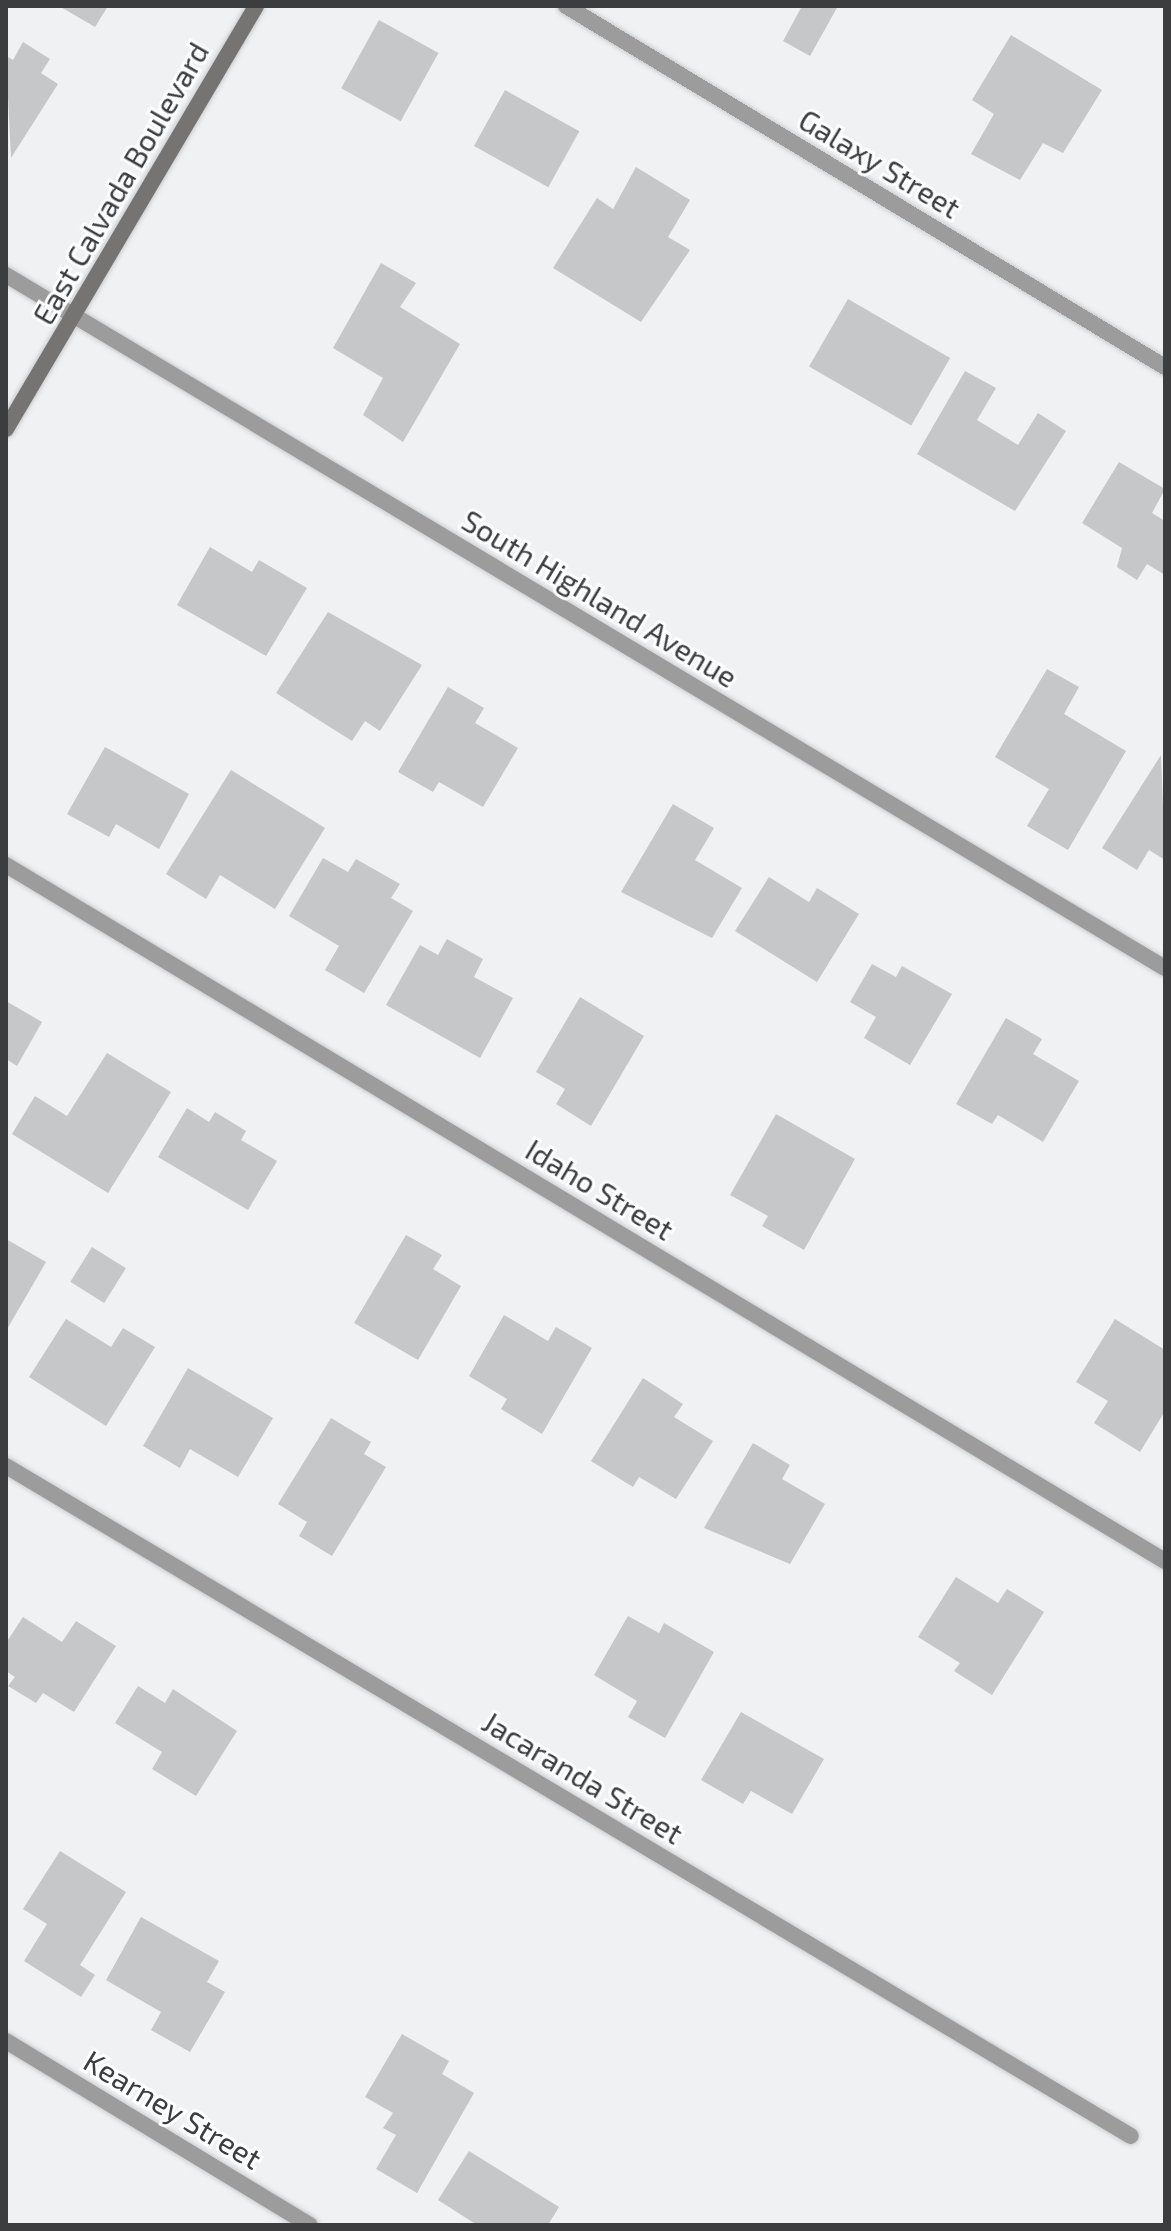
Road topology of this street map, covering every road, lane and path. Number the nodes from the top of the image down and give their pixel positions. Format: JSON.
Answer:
{"nodes":[{"id":1,"x":256,"y":6,"type":"edge"},
{"id":2,"x":566,"y":6,"type":"edge"},
{"id":3,"x":6,"y":275,"type":"edge"},
{"id":4,"x":75,"y":316,"type":"junction"},
{"id":5,"x":1165,"y":367,"type":"edge"},
{"id":6,"x":6,"y":429,"type":"edge"},
{"id":7,"x":6,"y":865,"type":"edge"},
{"id":8,"x":1165,"y":968,"type":"edge"},
{"id":9,"x":6,"y":1466,"type":"edge"},
{"id":10,"x":1165,"y":1561,"type":"edge"},
{"id":11,"x":6,"y":2041,"type":"edge"},
{"id":12,"x":1131,"y":2136,"type":"dead end"},
{"id":13,"x":310,"y":2225,"type":"edge"}],
"edges":[{"from":1,"to":4,"type":"main road","name":"East Calvada Boulevard"},
{"from":2,"to":5,"type":"street","name":"Galaxy Street"},
{"from":3,"to":4,"type":"street","name":"South Highland Avenue"},
{"from":4,"to":6,"type":"main road","name":"East Calvada Boulevard"},
{"from":4,"to":8,"type":"street","name":"South Highland Avenue"},
{"from":7,"to":10,"type":"street","name":"Idaho Street"},
{"from":9,"to":12,"type":"street","name":"Jacaranda Street"},
{"from":11,"to":13,"type":"street","name":"Kearney Street"}]}
